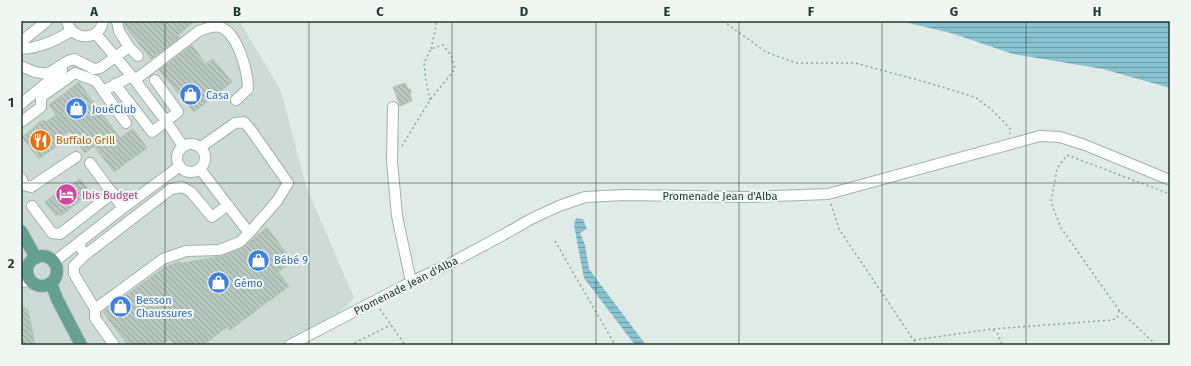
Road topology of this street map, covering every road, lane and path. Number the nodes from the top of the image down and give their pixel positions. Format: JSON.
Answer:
{"nodes":[{"id":1,"x":47,"y":21,"type":"edge"},
{"id":2,"x":103,"y":21,"type":"edge"},
{"id":3,"x":118,"y":21,"type":"edge"},
{"id":4,"x":437,"y":21,"type":"edge"},
{"id":5,"x":723,"y":21,"type":"edge"},
{"id":6,"x":69,"y":26,"type":"edge"},
{"id":7,"x":96,"y":34,"type":"junction"},
{"id":8,"x":21,"y":42,"type":"edge"},
{"id":9,"x":129,"y":47,"type":"junction"},
{"id":10,"x":431,"y":49,"type":"junction"},
{"id":11,"x":21,"y":50,"type":"edge"},
{"id":12,"x":138,"y":56,"type":"dead end"},
{"id":13,"x":116,"y":57,"type":"junction"},
{"id":14,"x":74,"y":59,"type":"junction"},
{"id":15,"x":21,"y":66,"type":"edge"},
{"id":16,"x":134,"y":78,"type":"junction"},
{"id":17,"x":155,"y":80,"type":"dead end"},
{"id":18,"x":115,"y":84,"type":"junction"},
{"id":19,"x":104,"y":91,"type":"junction"},
{"id":20,"x":165,"y":94,"type":"junction"},
{"id":21,"x":236,"y":100,"type":"dead end"},
{"id":22,"x":430,"y":100,"type":"junction"},
{"id":23,"x":152,"y":103,"type":"junction"},
{"id":24,"x":21,"y":104,"type":"edge"},
{"id":25,"x":393,"y":107,"type":"dead end"},
{"id":26,"x":166,"y":121,"type":"junction"},
{"id":27,"x":21,"y":122,"type":"edge"},
{"id":28,"x":126,"y":123,"type":"dead end"},
{"id":29,"x":1010,"y":144,"type":"junction"},
{"id":30,"x":183,"y":146,"type":"junction"},
{"id":31,"x":201,"y":147,"type":"junction"},
{"id":32,"x":76,"y":157,"type":"dead end"},
{"id":33,"x":392,"y":161,"type":"junction"},
{"id":34,"x":90,"y":163,"type":"dead end"},
{"id":35,"x":180,"y":166,"type":"junction"},
{"id":36,"x":200,"y":169,"type":"junction"},
{"id":37,"x":21,"y":178,"type":"edge"},
{"id":38,"x":1170,"y":180,"type":"edge"},
{"id":39,"x":113,"y":193,"type":"junction"},
{"id":40,"x":828,"y":194,"type":"junction"},
{"id":41,"x":1170,"y":194,"type":"edge"},
{"id":42,"x":228,"y":205,"type":"junction"},
{"id":43,"x":32,"y":206,"type":"dead end"},
{"id":44,"x":123,"y":208,"type":"junction"},
{"id":45,"x":21,"y":231,"type":"edge"},
{"id":46,"x":249,"y":233,"type":"junction"},
{"id":47,"x":555,"y":241,"type":"dead end"},
{"id":48,"x":78,"y":243,"type":"junction"},
{"id":49,"x":85,"y":255,"type":"junction"},
{"id":50,"x":36,"y":258,"type":"junction"},
{"id":51,"x":54,"y":262,"type":"junction"},
{"id":52,"x":26,"y":282,"type":"edge"},
{"id":53,"x":411,"y":282,"type":"junction"},
{"id":54,"x":51,"y":283,"type":"junction"},
{"id":55,"x":375,"y":301,"type":"junction"},
{"id":56,"x":95,"y":310,"type":"junction"},
{"id":57,"x":1118,"y":310,"type":"junction"},
{"id":58,"x":391,"y":325,"type":"junction"},
{"id":59,"x":992,"y":329,"type":"junction"},
{"id":60,"x":914,"y":340,"type":"junction"},
{"id":61,"x":81,"y":345,"type":"edge"},
{"id":62,"x":114,"y":345,"type":"edge"},
{"id":63,"x":290,"y":345,"type":"edge"},
{"id":64,"x":350,"y":345,"type":"edge"},
{"id":65,"x":405,"y":345,"type":"edge"},
{"id":66,"x":615,"y":345,"type":"edge"},
{"id":67,"x":917,"y":345,"type":"edge"},
{"id":68,"x":1002,"y":345,"type":"edge"},
{"id":69,"x":1156,"y":345,"type":"edge"}],
"edges":[{"from":1,"to":8,"type":"street"},
{"from":2,"to":7,"type":"street"},
{"from":3,"to":9,"type":"street"},
{"from":4,"to":10,"type":"path"},
{"from":5,"to":29,"type":"path"},
{"from":6,"to":7,"type":"street"},
{"from":6,"to":11,"type":"street"},
{"from":7,"to":13,"type":"street"},
{"from":9,"to":12,"type":"street"},
{"from":9,"to":13,"type":"street"},
{"from":10,"to":22,"type":"path"},
{"from":10,"to":22,"type":"path"},
{"from":13,"to":14,"type":"street"},
{"from":13,"to":16,"type":"street"},
{"from":14,"to":15,"type":"street"},
{"from":14,"to":24,"type":"street"},
{"from":16,"to":18,"type":"street"},
{"from":16,"to":21,"type":"street"},
{"from":16,"to":23,"type":"street"},
{"from":17,"to":20,"type":"street"},
{"from":18,"to":19,"type":"street"},
{"from":18,"to":26,"type":"street"},
{"from":19,"to":27,"type":"street"},
{"from":19,"to":28,"type":"street"},
{"from":20,"to":23,"type":"street"},
{"from":20,"to":26,"type":"street"},
{"from":22,"to":33,"type":"path"},
{"from":23,"to":26,"type":"street"},
{"from":25,"to":33,"type":"street"},
{"from":26,"to":30,"type":"street"},
{"from":29,"to":38,"type":"street","name":"Promenade Jean d'Alba"},
{"from":29,"to":40,"type":"street","name":"Promenade Jean d'Alba"},
{"from":30,"to":31,"type":"street"},
{"from":30,"to":35,"type":"street"},
{"from":31,"to":36,"type":"street"},
{"from":31,"to":46,"type":"street"},
{"from":32,"to":37,"type":"street"},
{"from":33,"to":53,"type":"street"},
{"from":34,"to":39,"type":"street"},
{"from":35,"to":36,"type":"street"},
{"from":35,"to":44,"type":"street"},
{"from":36,"to":42,"type":"street"},
{"from":39,"to":43,"type":"street"},
{"from":39,"to":44,"type":"street"},
{"from":40,"to":53,"type":"street","name":"Promenade Jean d'Alba"},
{"from":40,"to":60,"type":"path"},
{"from":41,"to":57,"type":"path"},
{"from":42,"to":46,"type":"street"},
{"from":42,"to":49,"type":"street"},
{"from":44,"to":48,"type":"street"},
{"from":45,"to":50,"type":"main road"},
{"from":46,"to":56,"type":"street"},
{"from":47,"to":66,"type":"path"},
{"from":48,"to":49,"type":"street"},
{"from":48,"to":51,"type":"street"},
{"from":49,"to":56,"type":"street"},
{"from":50,"to":51,"type":"main road"},
{"from":50,"to":52,"type":"main road"},
{"from":51,"to":54,"type":"main road"},
{"from":52,"to":54,"type":"main road"},
{"from":53,"to":55,"type":"street","name":"Promenade Jean d'Alba"},
{"from":54,"to":61,"type":"main road"},
{"from":55,"to":58,"type":"path"},
{"from":55,"to":63,"type":"street","name":"Promenade Jean d'Alba"},
{"from":56,"to":62,"type":"street"},
{"from":57,"to":59,"type":"path"},
{"from":57,"to":69,"type":"path"},
{"from":58,"to":64,"type":"path"},
{"from":58,"to":65,"type":"path"},
{"from":59,"to":60,"type":"path"},
{"from":59,"to":68,"type":"path"},
{"from":60,"to":67,"type":"path"}]}
